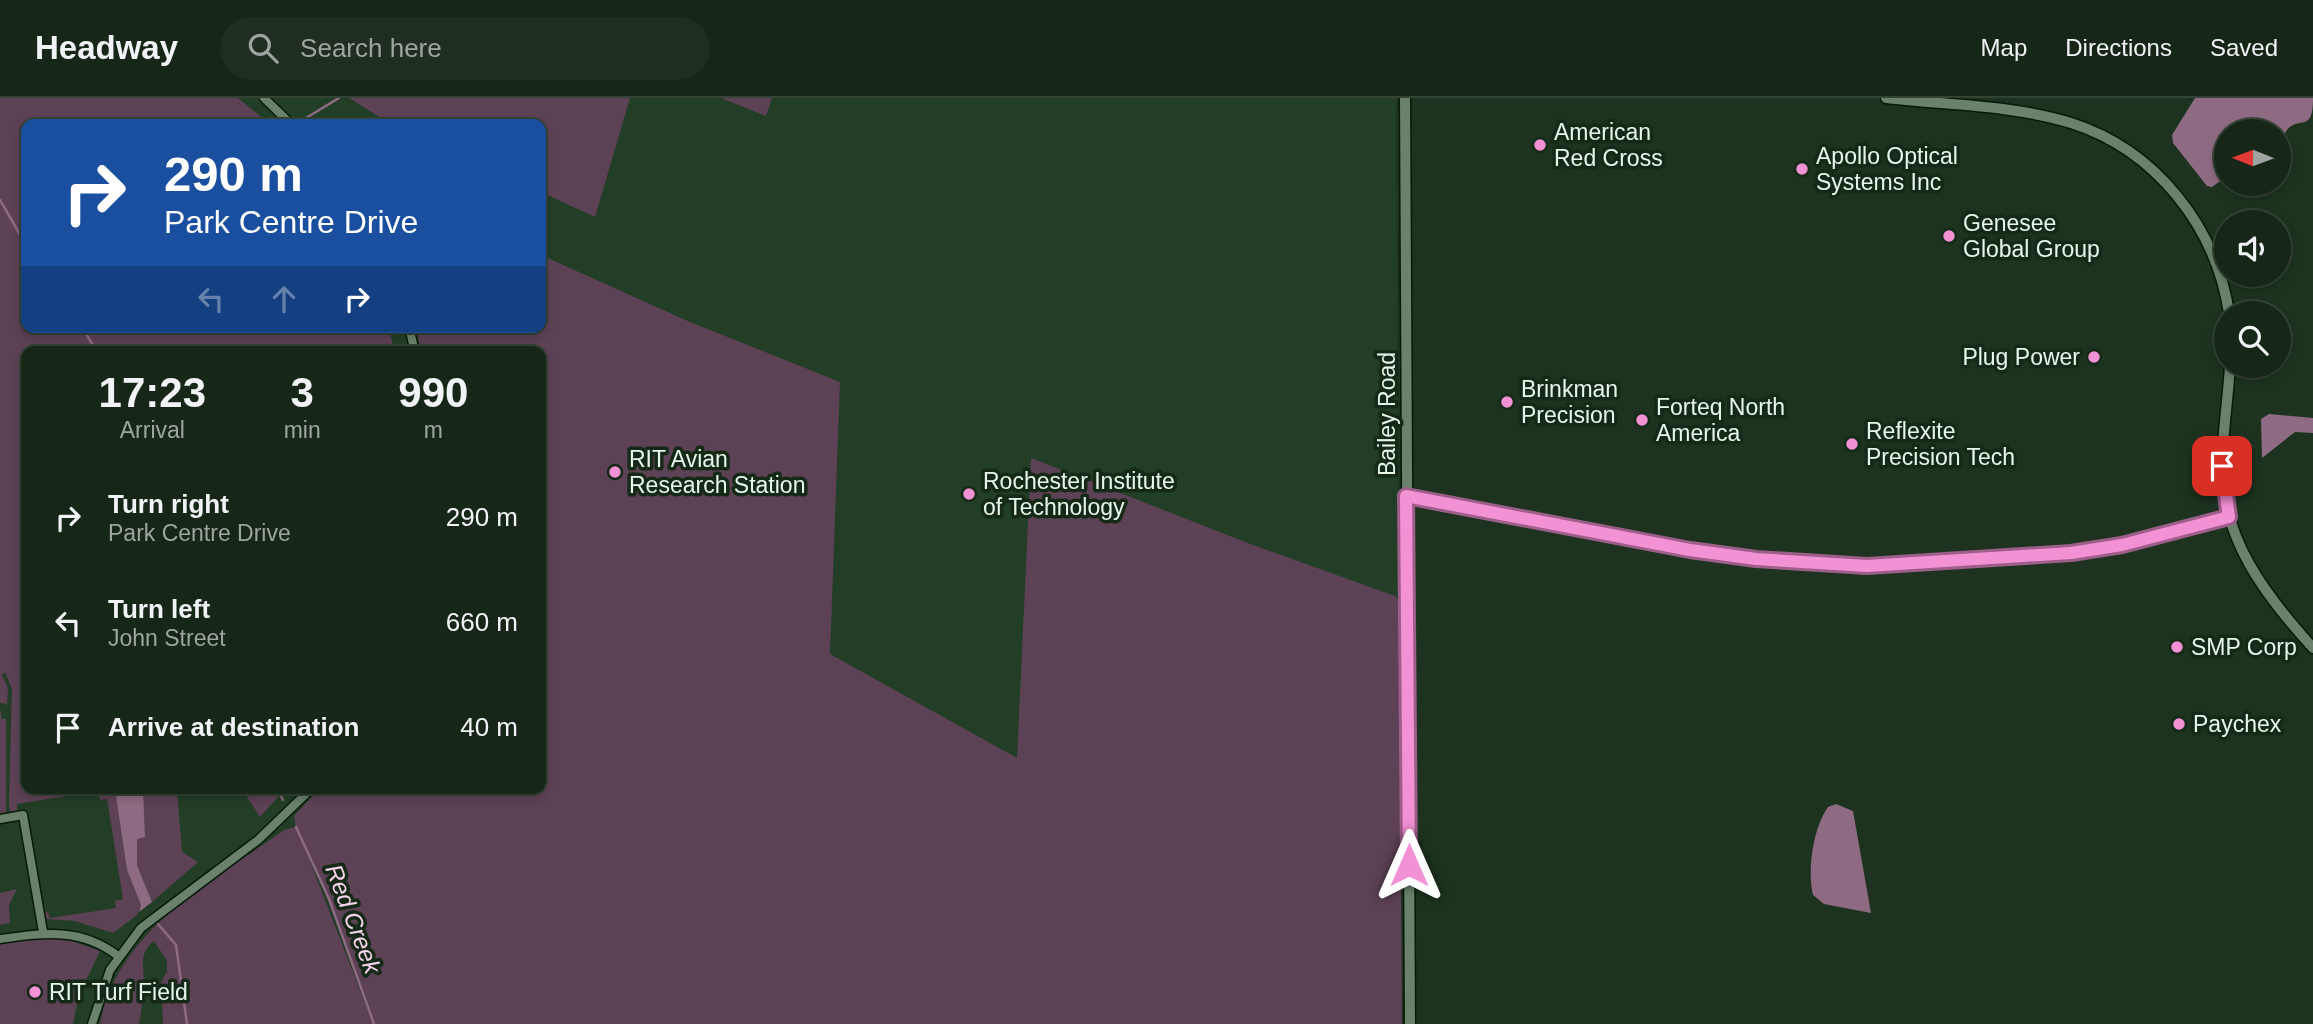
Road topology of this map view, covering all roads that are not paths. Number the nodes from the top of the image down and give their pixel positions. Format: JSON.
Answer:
{"nodes":[{"id":1,"x":264,"y":98,"type":"edge"},
{"id":2,"x":1405,"y":98,"type":"edge"},
{"id":3,"x":1886,"y":98,"type":"edge"},
{"id":4,"x":286,"y":119,"type":"edge"},
{"id":5,"x":2226,"y":301,"type":"edge"},
{"id":6,"x":2229,"y":378,"type":"edge"},
{"id":7,"x":1406,"y":496,"type":"junction"},
{"id":8,"x":2229,"y":517,"type":"junction"},
{"id":9,"x":2313,"y":648,"type":"edge"},
{"id":10,"x":306,"y":794,"type":"edge"},
{"id":11,"x":0,"y":818,"type":"edge"},
{"id":12,"x":43,"y":932,"type":"junction"},
{"id":13,"x":0,"y":939,"type":"edge"},
{"id":14,"x":118,"y":956,"type":"junction"},
{"id":15,"x":92,"y":1024,"type":"edge"},
{"id":16,"x":1410,"y":1024,"type":"edge"}],
"edges":[{"from":1,"to":4,"type":"street"},
{"from":2,"to":7,"type":"street","name":"Bailey Road"},
{"from":3,"to":5,"type":"street"},
{"from":6,"to":8,"type":"street"},
{"from":7,"to":8,"type":"street"},
{"from":7,"to":16,"type":"street","name":"Bailey Road"},
{"from":8,"to":9,"type":"street"},
{"from":10,"to":14,"type":"street"},
{"from":11,"to":12,"type":"street"},
{"from":12,"to":13,"type":"street"},
{"from":12,"to":14,"type":"street"},
{"from":14,"to":15,"type":"street"}]}
